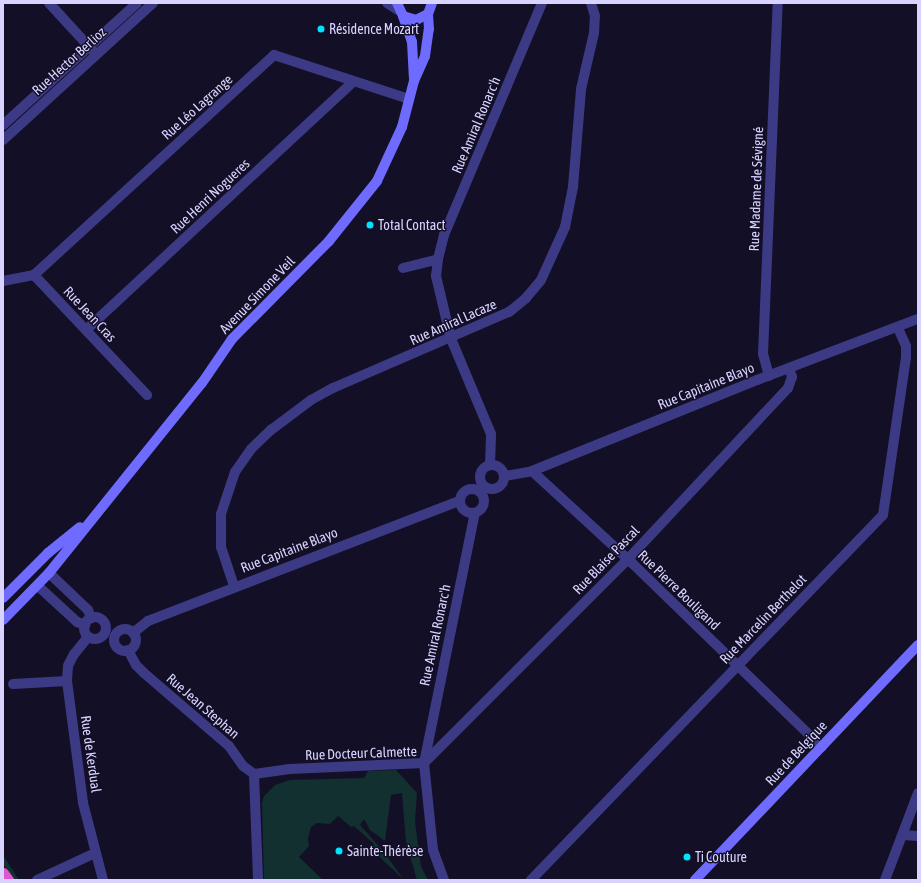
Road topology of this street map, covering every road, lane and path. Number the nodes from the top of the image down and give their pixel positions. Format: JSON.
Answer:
{"nodes":[{"id":1,"x":49,"y":3,"type":"edge"},
{"id":2,"x":137,"y":3,"type":"edge"},
{"id":3,"x":153,"y":3,"type":"edge"},
{"id":4,"x":387,"y":3,"type":"edge"},
{"id":5,"x":432,"y":3,"type":"edge"},
{"id":6,"x":542,"y":3,"type":"edge"},
{"id":7,"x":591,"y":3,"type":"edge"},
{"id":8,"x":778,"y":3,"type":"edge"},
{"id":9,"x":400,"y":10,"type":"edge"},
{"id":10,"x":428,"y":14,"type":"junction"},
{"id":11,"x":89,"y":46,"type":"junction"},
{"id":12,"x":96,"y":54,"type":"junction"},
{"id":13,"x":414,"y":81,"type":"junction"},
{"id":14,"x":353,"y":82,"type":"junction"},
{"id":15,"x":409,"y":99,"type":"junction"},
{"id":16,"x":3,"y":125,"type":"edge"},
{"id":17,"x":3,"y":140,"type":"edge"},
{"id":18,"x":438,"y":259,"type":"junction"},
{"id":19,"x":403,"y":268,"type":"dead end"},
{"id":20,"x":34,"y":275,"type":"junction"},
{"id":21,"x":3,"y":282,"type":"edge"},
{"id":22,"x":918,"y":319,"type":"edge"},
{"id":23,"x":898,"y":328,"type":"junction"},
{"id":24,"x":86,"y":330,"type":"junction"},
{"id":25,"x":451,"y":339,"type":"junction"},
{"id":26,"x":789,"y":368,"type":"junction"},
{"id":27,"x":769,"y":376,"type":"junction"},
{"id":28,"x":147,"y":395,"type":"dead end"},
{"id":29,"x":490,"y":465,"type":"junction"},
{"id":30,"x":532,"y":471,"type":"junction"},
{"id":31,"x":505,"y":476,"type":"junction"},
{"id":32,"x":480,"y":478,"type":"junction"},
{"id":33,"x":470,"y":488,"type":"junction"},
{"id":34,"x":493,"y":490,"type":"junction"},
{"id":35,"x":484,"y":500,"type":"junction"},
{"id":36,"x":459,"y":501,"type":"junction"},
{"id":37,"x":475,"y":513,"type":"junction"},
{"id":38,"x":94,"y":515,"type":"junction"},
{"id":39,"x":628,"y":559,"type":"junction"},
{"id":40,"x":49,"y":573,"type":"junction"},
{"id":41,"x":38,"y":586,"type":"junction"},
{"id":42,"x":234,"y":586,"type":"junction"},
{"id":43,"x":3,"y":598,"type":"edge"},
{"id":44,"x":3,"y":620,"type":"edge"},
{"id":45,"x":88,"y":622,"type":"junction"},
{"id":46,"x":105,"y":624,"type":"junction"},
{"id":47,"x":120,"y":630,"type":"junction"},
{"id":48,"x":133,"y":633,"type":"junction"},
{"id":49,"x":88,"y":637,"type":"junction"},
{"id":50,"x":99,"y":638,"type":"junction"},
{"id":51,"x":115,"y":644,"type":"junction"},
{"id":52,"x":918,"y":645,"type":"edge"},
{"id":53,"x":128,"y":650,"type":"junction"},
{"id":54,"x":737,"y":666,"type":"junction"},
{"id":55,"x":67,"y":681,"type":"junction"},
{"id":56,"x":13,"y":684,"type":"dead end"},
{"id":57,"x":822,"y":747,"type":"junction"},
{"id":58,"x":424,"y":763,"type":"junction"},
{"id":59,"x":254,"y":774,"type":"junction"},
{"id":60,"x":918,"y":792,"type":"edge"},
{"id":61,"x":903,"y":835,"type":"junction"},
{"id":62,"x":918,"y":836,"type":"edge"},
{"id":63,"x":95,"y":853,"type":"junction"},
{"id":64,"x":3,"y":873,"type":"edge"},
{"id":65,"x":8,"y":880,"type":"edge"},
{"id":66,"x":37,"y":880,"type":"edge"},
{"id":67,"x":103,"y":880,"type":"edge"},
{"id":68,"x":258,"y":880,"type":"edge"},
{"id":69,"x":444,"y":880,"type":"edge"},
{"id":70,"x":531,"y":880,"type":"edge"},
{"id":71,"x":695,"y":880,"type":"edge"},
{"id":72,"x":885,"y":880,"type":"edge"}],
"edges":[{"from":1,"to":11,"type":"street"},
{"from":2,"to":11,"type":"street","name":"Rue Hector Berlioz"},
{"from":3,"to":12,"type":"street","name":"Rue Hector Berlioz"},
{"from":4,"to":9,"type":"street"},
{"from":5,"to":10,"type":"main road","name":"Avenue Simone Veil"},
{"from":6,"to":18,"type":"street","name":"Rue Amiral Ronarc'h"},
{"from":7,"to":25,"type":"street","name":"Rue Amiral Lacaze"},
{"from":8,"to":27,"type":"street","name":"Rue Madame de Sévigné"},
{"from":9,"to":10,"type":"main road"},
{"from":9,"to":13,"type":"main road","name":"Avenue Simone Veil"},
{"from":10,"to":13,"type":"main road","name":"Avenue Simone Veil"},
{"from":11,"to":12,"type":"street"},
{"from":11,"to":16,"type":"street","name":"Rue Hector Berlioz"},
{"from":12,"to":17,"type":"street","name":"Rue Hector Berlioz"},
{"from":13,"to":15,"type":"main road","name":"Avenue Simone Veil"},
{"from":14,"to":15,"type":"street","name":"Rue Léo Lagrange"},
{"from":14,"to":20,"type":"street","name":"Rue Léo Lagrange"},
{"from":14,"to":24,"type":"street","name":"Rue Henri Nogueres"},
{"from":15,"to":38,"type":"main road","name":"Avenue Simone Veil"},
{"from":18,"to":19,"type":"street"},
{"from":18,"to":25,"type":"street","name":"Rue Amiral Ronarc'h"},
{"from":20,"to":21,"type":"street"},
{"from":20,"to":24,"type":"street","name":"Rue Jean Cras"},
{"from":22,"to":23,"type":"street","name":"Rue Capitaine Blayo"},
{"from":23,"to":26,"type":"street","name":"Rue Capitaine Blayo"},
{"from":23,"to":54,"type":"street","name":"Rue Marcelin Berthelot"},
{"from":24,"to":28,"type":"street","name":"Rue Jean Cras"},
{"from":25,"to":29,"type":"street","name":"Rue Amiral Ronarc'h"},
{"from":25,"to":42,"type":"street","name":"Rue Amiral Lacaze"},
{"from":26,"to":27,"type":"street","name":"Rue Capitaine Blayo"},
{"from":26,"to":39,"type":"street","name":"Rue Blaise Pascal"},
{"from":27,"to":30,"type":"street","name":"Rue Capitaine Blayo"},
{"from":29,"to":31,"type":"street"},
{"from":29,"to":32,"type":"street"},
{"from":30,"to":31,"type":"street","name":"Rue Capitaine Blayo"},
{"from":30,"to":39,"type":"street","name":"Rue Pierre Bouligand"},
{"from":31,"to":34,"type":"street"},
{"from":32,"to":33,"type":"street"},
{"from":32,"to":34,"type":"street"},
{"from":33,"to":35,"type":"street"},
{"from":33,"to":36,"type":"street"},
{"from":34,"to":35,"type":"street"},
{"from":35,"to":37,"type":"street"},
{"from":36,"to":37,"type":"street"},
{"from":36,"to":42,"type":"street","name":"Rue Capitaine Blayo"},
{"from":37,"to":58,"type":"street","name":"Rue Amiral Ronarc'h"},
{"from":38,"to":40,"type":"main road","name":"Avenue Simone Veil"},
{"from":38,"to":43,"type":"main road","name":"Avenue Simone Veil"},
{"from":39,"to":54,"type":"street","name":"Rue Pierre Bouligand"},
{"from":39,"to":58,"type":"street","name":"Rue Blaise Pascal"},
{"from":40,"to":41,"type":"main road","name":"Avenue Simone Veil"},
{"from":40,"to":45,"type":"street"},
{"from":41,"to":44,"type":"main road","name":"Avenue Simone Veil"},
{"from":41,"to":45,"type":"street"},
{"from":42,"to":48,"type":"street","name":"Rue Capitaine Blayo"},
{"from":45,"to":46,"type":"street"},
{"from":45,"to":49,"type":"street"},
{"from":46,"to":47,"type":"street"},
{"from":46,"to":50,"type":"street"},
{"from":47,"to":48,"type":"street"},
{"from":47,"to":51,"type":"street"},
{"from":48,"to":53,"type":"street"},
{"from":49,"to":50,"type":"street"},
{"from":49,"to":55,"type":"street","name":"Rue de Kerdual"},
{"from":50,"to":51,"type":"street"},
{"from":51,"to":53,"type":"street"},
{"from":52,"to":57,"type":"main road","name":"Rue de Belgique"},
{"from":53,"to":59,"type":"street","name":"Rue Jean Stephan"},
{"from":54,"to":57,"type":"street","name":"Rue Pierre Bouligand"},
{"from":54,"to":70,"type":"street","name":"Rue Marcelin Berthelot"},
{"from":55,"to":56,"type":"street"},
{"from":55,"to":63,"type":"street","name":"Rue de Kerdual"},
{"from":57,"to":71,"type":"main road","name":"Rue de Belgique"},
{"from":58,"to":59,"type":"street","name":"Rue Docteur Calmette"},
{"from":58,"to":69,"type":"street","name":"Rue Docteur Calmette"},
{"from":59,"to":68,"type":"street"},
{"from":60,"to":61,"type":"street"},
{"from":61,"to":62,"type":"street"},
{"from":61,"to":72,"type":"street"},
{"from":63,"to":66,"type":"street"},
{"from":63,"to":67,"type":"street","name":"Rue de Kerdual"},
{"from":64,"to":65,"type":"highway"}]}
